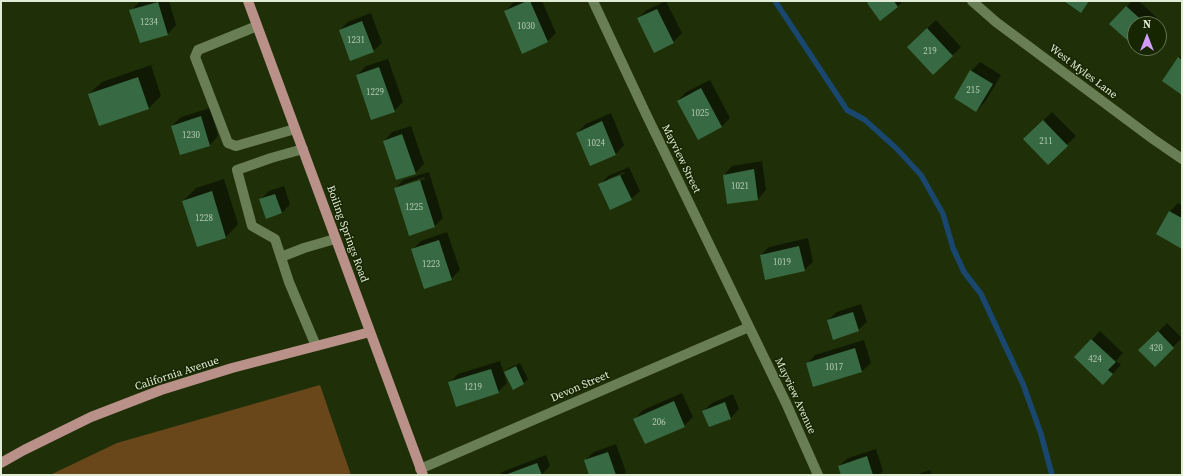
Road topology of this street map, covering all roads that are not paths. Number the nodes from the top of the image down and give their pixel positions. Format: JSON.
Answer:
{"nodes":[{"id":1,"x":248,"y":1,"type":"edge"},
{"id":2,"x":593,"y":1,"type":"edge"},
{"id":3,"x":972,"y":1,"type":"edge"},
{"id":4,"x":257,"y":26,"type":"junction"},
{"id":5,"x":295,"y":129,"type":"junction"},
{"id":6,"x":303,"y":149,"type":"junction"},
{"id":7,"x":1182,"y":159,"type":"edge"},
{"id":8,"x":335,"y":239,"type":"junction"},
{"id":9,"x":281,"y":257,"type":"junction"},
{"id":10,"x":749,"y":327,"type":"junction"},
{"id":11,"x":370,"y":332,"type":"junction"},
{"id":12,"x":316,"y":346,"type":"junction"},
{"id":13,"x":1,"y":463,"type":"edge"},
{"id":14,"x":422,"y":472,"type":"edge"},
{"id":15,"x":818,"y":475,"type":"edge"}],
"edges":[{"from":1,"to":4,"type":"main road","name":"Boiling Springs Road"},
{"from":2,"to":10,"type":"street","name":"Mayview Street"},
{"from":3,"to":7,"type":"street","name":"West Myles Lane"},
{"from":4,"to":5,"type":"main road","name":"Boiling Springs Road"},
{"from":4,"to":5,"type":"street"},
{"from":5,"to":6,"type":"main road","name":"Boiling Springs Road"},
{"from":6,"to":8,"type":"main road","name":"Boiling Springs Road"},
{"from":6,"to":9,"type":"street"},
{"from":8,"to":9,"type":"street"},
{"from":8,"to":11,"type":"main road","name":"Boiling Springs Road"},
{"from":9,"to":12,"type":"street"},
{"from":10,"to":14,"type":"street","name":"Devon Street"},
{"from":10,"to":15,"type":"street","name":"Mayview Avenue"},
{"from":11,"to":12,"type":"main road","name":"California Avenue"},
{"from":11,"to":14,"type":"main road","name":"Boiling Springs Road"},
{"from":12,"to":13,"type":"main road","name":"California Avenue"}]}
